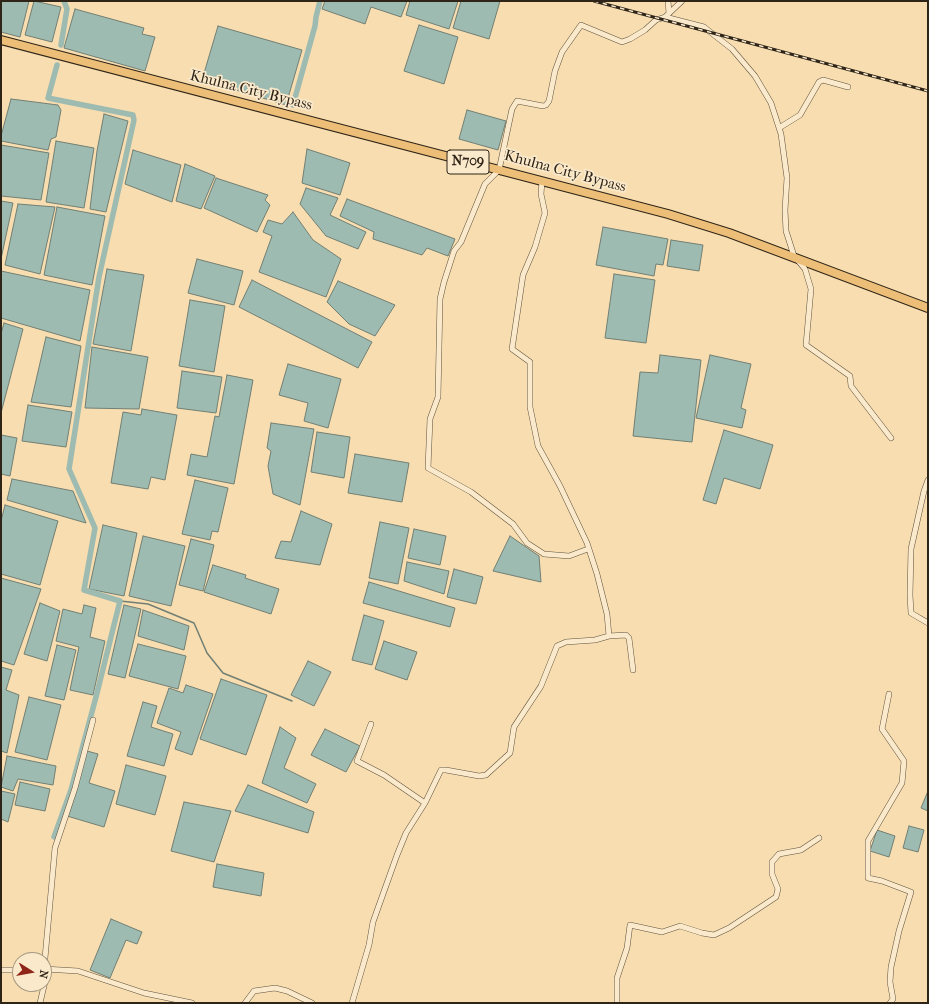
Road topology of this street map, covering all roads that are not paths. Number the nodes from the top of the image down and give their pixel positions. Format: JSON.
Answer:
{"nodes":[{"id":1,"x":668,"y":1,"type":"edge"},
{"id":2,"x":682,"y":1,"type":"edge"},
{"id":3,"x":670,"y":13,"type":"junction"},
{"id":4,"x":665,"y":17,"type":"junction"},
{"id":5,"x":1,"y":40,"type":"edge"},
{"id":6,"x":848,"y":87,"type":"dead end"},
{"id":7,"x":779,"y":128,"type":"junction"},
{"id":8,"x":499,"y":170,"type":"junction"},
{"id":9,"x":542,"y":181,"type":"junction"},
{"id":10,"x":794,"y":256,"type":"junction"},
{"id":11,"x":928,"y":308,"type":"edge"},
{"id":12,"x":891,"y":438,"type":"dead end"},
{"id":13,"x":928,"y":480,"type":"edge"},
{"id":14,"x":588,"y":549,"type":"junction"},
{"id":15,"x":928,"y":623,"type":"edge"},
{"id":16,"x":609,"y":636,"type":"junction"},
{"id":17,"x":633,"y":670,"type":"dead end"},
{"id":18,"x":889,"y":694,"type":"dead end"},
{"id":19,"x":93,"y":720,"type":"dead end"},
{"id":20,"x":371,"y":724,"type":"dead end"},
{"id":21,"x":425,"y":803,"type":"junction"},
{"id":22,"x":819,"y":838,"type":"dead end"},
{"id":23,"x":47,"y":952,"type":"edge"},
{"id":24,"x":52,"y":969,"type":"edge"},
{"id":25,"x":1,"y":970,"type":"edge"},
{"id":26,"x":12,"y":970,"type":"edge"},
{"id":27,"x":42,"y":992,"type":"edge"},
{"id":28,"x":170,"y":1001,"type":"edge"},
{"id":29,"x":40,"y":1003,"type":"edge"},
{"id":30,"x":192,"y":1003,"type":"edge"},
{"id":31,"x":245,"y":1003,"type":"edge"},
{"id":32,"x":312,"y":1003,"type":"edge"},
{"id":33,"x":352,"y":1003,"type":"edge"},
{"id":34,"x":617,"y":1003,"type":"edge"},
{"id":35,"x":890,"y":1003,"type":"edge"}],
"edges":[{"from":1,"to":3,"type":"street"},
{"from":2,"to":3,"type":"street"},
{"from":3,"to":4,"type":"street"},
{"from":4,"to":7,"type":"street"},
{"from":4,"to":8,"type":"street"},
{"from":5,"to":8,"type":"highway","name":"Khulna City Bypass","number":"N709"},
{"from":6,"to":7,"type":"street"},
{"from":7,"to":10,"type":"street"},
{"from":8,"to":9,"type":"highway","name":"Khulna City Bypass","number":"N709"},
{"from":8,"to":14,"type":"street"},
{"from":9,"to":10,"type":"highway","name":"Khulna City Bypass","number":"N709"},
{"from":9,"to":14,"type":"street"},
{"from":10,"to":11,"type":"highway","name":"Khulna City Bypass","number":"N709"},
{"from":10,"to":12,"type":"street"},
{"from":13,"to":15,"type":"street"},
{"from":14,"to":16,"type":"street"},
{"from":16,"to":17,"type":"street"},
{"from":16,"to":21,"type":"street"},
{"from":18,"to":35,"type":"street"},
{"from":19,"to":23,"type":"street"},
{"from":20,"to":21,"type":"street"},
{"from":21,"to":33,"type":"street"},
{"from":22,"to":34,"type":"street"},
{"from":24,"to":28,"type":"street"},
{"from":25,"to":26,"type":"street"},
{"from":27,"to":29,"type":"street"},
{"from":28,"to":30,"type":"street"},
{"from":31,"to":32,"type":"street"}]}
